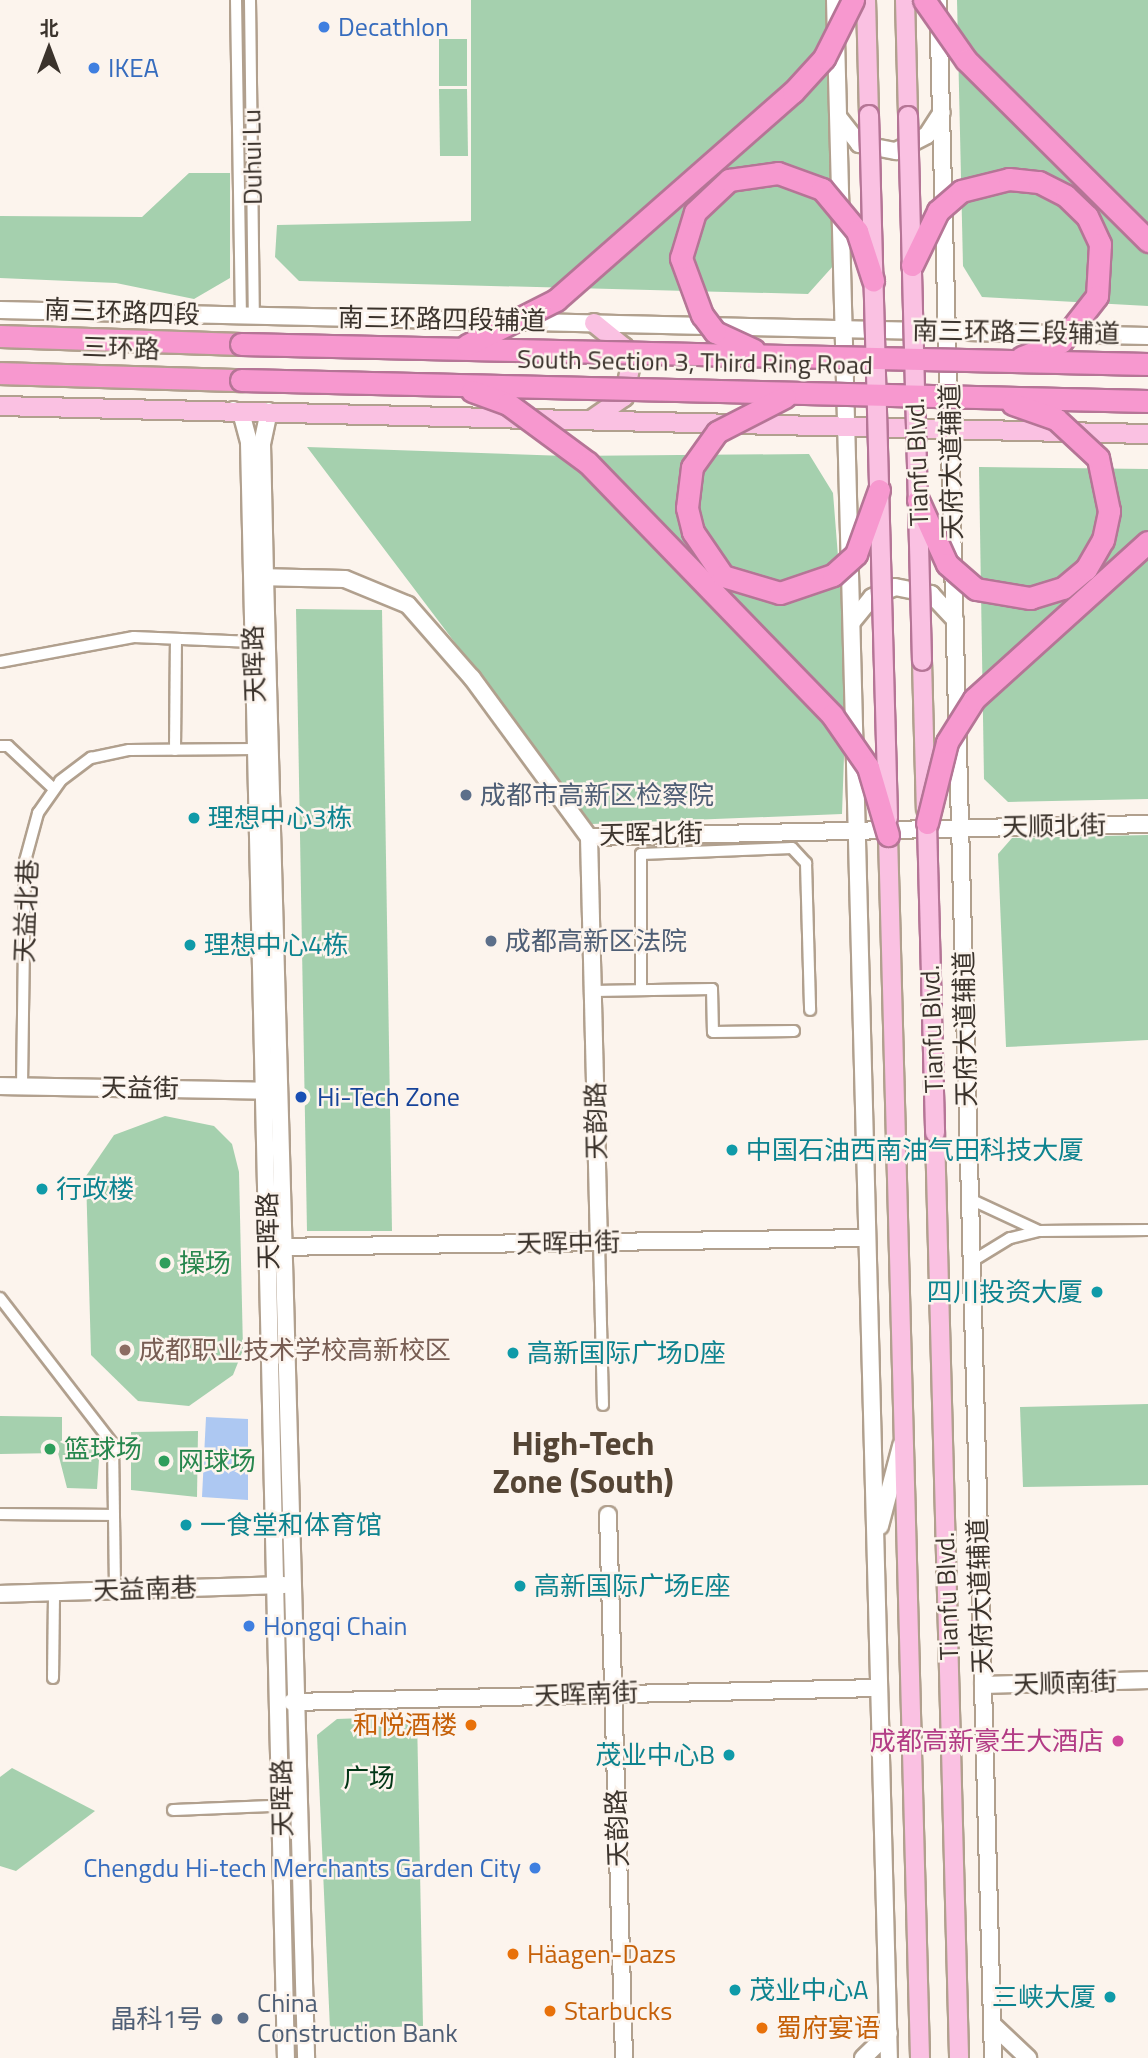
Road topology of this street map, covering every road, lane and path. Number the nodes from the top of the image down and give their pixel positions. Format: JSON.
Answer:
{"nodes":[{"id":1,"x":236,"y":0,"type":"edge"},
{"id":2,"x":250,"y":0,"type":"edge"},
{"id":3,"x":835,"y":0,"type":"edge"},
{"id":4,"x":853,"y":0,"type":"edge"},
{"id":5,"x":866,"y":0,"type":"edge"},
{"id":6,"x":905,"y":0,"type":"edge"},
{"id":7,"x":924,"y":0,"type":"edge"},
{"id":8,"x":938,"y":0,"type":"edge"},
{"id":9,"x":942,"y":112,"type":"junction"},
{"id":10,"x":838,"y":116,"type":"junction"},
{"id":11,"x":1148,"y":241,"type":"edge"},
{"id":12,"x":912,"y":265,"type":"junction"},
{"id":13,"x":873,"y":280,"type":"junction"},
{"id":14,"x":0,"y":310,"type":"edge"},
{"id":15,"x":247,"y":314,"type":"junction"},
{"id":16,"x":594,"y":323,"type":"junction"},
{"id":17,"x":843,"y":328,"type":"junction"},
{"id":18,"x":883,"y":329,"type":"joint"},
{"id":19,"x":948,"y":331,"type":"junction"},
{"id":20,"x":0,"y":336,"type":"edge"},
{"id":21,"x":1148,"y":336,"type":"edge"},
{"id":22,"x":241,"y":344,"type":"joint"},
{"id":23,"x":456,"y":349,"type":"junction"},
{"id":24,"x":771,"y":356,"type":"junction"},
{"id":25,"x":1009,"y":361,"type":"junction"},
{"id":26,"x":1148,"y":364,"type":"edge"},
{"id":27,"x":0,"y":373,"type":"edge"},
{"id":28,"x":241,"y":380,"type":"joint"},
{"id":29,"x":457,"y":385,"type":"junction"},
{"id":30,"x":797,"y":393,"type":"junction"},
{"id":31,"x":991,"y":397,"type":"junction"},
{"id":32,"x":1148,"y":401,"type":"edge"},
{"id":33,"x":0,"y":406,"type":"edge"},
{"id":34,"x":233,"y":410,"type":"junction"},
{"id":35,"x":269,"y":411,"type":"junction"},
{"id":36,"x":591,"y":419,"type":"junction"},
{"id":37,"x":846,"y":426,"type":"junction"},
{"id":38,"x":951,"y":429,"type":"junction"},
{"id":39,"x":1148,"y":434,"type":"edge"},
{"id":40,"x":879,"y":490,"type":"junction"},
{"id":41,"x":918,"y":500,"type":"junction"},
{"id":42,"x":1148,"y":542,"type":"edge"},
{"id":43,"x":258,"y":577,"type":"junction"},
{"id":44,"x":955,"y":620,"type":"junction"},
{"id":45,"x":851,"y":622,"type":"junction"},
{"id":46,"x":176,"y":639,"type":"junction"},
{"id":47,"x":253,"y":642,"type":"junction"},
{"id":48,"x":0,"y":662,"type":"edge"},
{"id":49,"x":0,"y":746,"type":"edge"},
{"id":50,"x":256,"y":749,"type":"junction"},
{"id":51,"x":175,"y":750,"type":"junction"},
{"id":52,"x":54,"y":789,"type":"junction"},
{"id":53,"x":927,"y":823,"type":"junction"},
{"id":54,"x":1148,"y":824,"type":"edge"},
{"id":55,"x":857,"y":828,"type":"junction"},
{"id":56,"x":960,"y":828,"type":"junction"},
{"id":57,"x":888,"y":835,"type":"junction"},
{"id":58,"x":589,"y":837,"type":"junction"},
{"id":59,"x":641,"y":990,"type":"junction"},
{"id":60,"x":593,"y":992,"type":"junction"},
{"id":61,"x":810,"y":1010,"type":"dead end"},
{"id":62,"x":794,"y":1031,"type":"dead end"},
{"id":63,"x":0,"y":1086,"type":"edge"},
{"id":64,"x":22,"y":1086,"type":"junction"},
{"id":65,"x":272,"y":1091,"type":"junction"},
{"id":66,"x":970,"y":1199,"type":"junction"},
{"id":67,"x":1148,"y":1230,"type":"edge"},
{"id":68,"x":1039,"y":1231,"type":"junction"},
{"id":69,"x":867,"y":1238,"type":"junction"},
{"id":70,"x":599,"y":1242,"type":"junction"},
{"id":71,"x":276,"y":1247,"type":"junction"},
{"id":72,"x":971,"y":1262,"type":"junction"},
{"id":73,"x":0,"y":1298,"type":"edge"},
{"id":74,"x":603,"y":1405,"type":"dead end"},
{"id":75,"x":904,"y":1437,"type":"junction"},
{"id":76,"x":0,"y":1514,"type":"edge"},
{"id":77,"x":114,"y":1515,"type":"junction"},
{"id":78,"x":608,"y":1515,"type":"dead end"},
{"id":79,"x":876,"y":1543,"type":"junction"},
{"id":80,"x":283,"y":1585,"type":"junction"},
{"id":81,"x":115,"y":1590,"type":"junction"},
{"id":82,"x":54,"y":1592,"type":"junction"},
{"id":83,"x":0,"y":1594,"type":"edge"},
{"id":84,"x":52,"y":1678,"type":"dead end"},
{"id":85,"x":1148,"y":1680,"type":"edge"},
{"id":86,"x":983,"y":1685,"type":"junction"},
{"id":87,"x":879,"y":1688,"type":"junction"},
{"id":88,"x":613,"y":1693,"type":"junction"},
{"id":89,"x":292,"y":1702,"type":"junction"},
{"id":90,"x":289,"y":1805,"type":"junction"},
{"id":91,"x":173,"y":1810,"type":"dead end"},
{"id":92,"x":992,"y":2024,"type":"junction"},
{"id":93,"x":888,"y":2033,"type":"junction"},
{"id":94,"x":286,"y":2058,"type":"edge"},
{"id":95,"x":306,"y":2058,"type":"edge"},
{"id":96,"x":624,"y":2058,"type":"edge"},
{"id":97,"x":863,"y":2058,"type":"edge"},
{"id":98,"x":889,"y":2058,"type":"edge"},
{"id":99,"x":920,"y":2058,"type":"edge"},
{"id":100,"x":959,"y":2058,"type":"edge"},
{"id":101,"x":993,"y":2058,"type":"edge"},
{"id":102,"x":1028,"y":2058,"type":"edge"}],
"edges":[{"from":1,"to":15,"type":"street","name":"Duhui Lu"},
{"from":2,"to":15,"type":"street","name":"Duhui Lu"},
{"from":3,"to":10,"type":"street"},
{"from":4,"to":23,"type":"highway","bridge":true},
{"from":5,"to":13,"type":"main road","name":"Tianfu Blvd.","bridge":true},
{"from":6,"to":12,"type":"main road","name":"Tianfu Blvd.","bridge":true},
{"from":7,"to":11,"type":"highway","bridge":true},
{"from":8,"to":9,"type":"street","name":"天府大道辅道"},
{"from":9,"to":10,"type":"street"},
{"from":9,"to":19,"type":"street","name":"天府大道辅道"},
{"from":10,"to":17,"type":"street"},
{"from":12,"to":25,"type":"highway","bridge":true},
{"from":12,"to":41,"type":"main road","name":"Tianfu Blvd.","bridge":true},
{"from":13,"to":24,"type":"highway","bridge":true},
{"from":13,"to":40,"type":"main road","name":"Tianfu Blvd.","bridge":true},
{"from":14,"to":15,"type":"street","name":"南三环路四段辅道"},
{"from":15,"to":16,"type":"street","name":"南三环路四段辅道"},
{"from":16,"to":17,"type":"street","name":"南三环路四段辅道"},
{"from":16,"to":36,"type":"main road"},
{"from":17,"to":18,"type":"street","name":"南三环路四段辅道"},
{"from":17,"to":37,"type":"street"},
{"from":18,"to":19,"type":"street","name":"南三环路三段辅道"},
{"from":19,"to":21,"type":"street","name":"南三环路三段辅道"},
{"from":19,"to":38,"type":"street","name":"天府大道辅道"},
{"from":20,"to":22,"type":"highway","name":"南三环路四段"},
{"from":22,"to":23,"type":"highway","name":"South Section 3, Third Ring Road","bridge":true},
{"from":23,"to":24,"type":"highway","name":"South Section 3, Third Ring Road","bridge":true},
{"from":24,"to":25,"type":"highway","name":"South Section 3, Third Ring Road","bridge":true},
{"from":25,"to":26,"type":"highway","name":"South Section 3, Third Ring Road","bridge":true},
{"from":27,"to":28,"type":"highway","name":"三环路"},
{"from":28,"to":29,"type":"highway","name":"South Section 3, Third Ring Road","bridge":true},
{"from":29,"to":30,"type":"highway","name":"South Section 3, Third Ring Road","bridge":true},
{"from":29,"to":57,"type":"highway","bridge":true},
{"from":30,"to":31,"type":"highway","name":"South Section 3, Third Ring Road","bridge":true},
{"from":30,"to":40,"type":"highway","bridge":true},
{"from":31,"to":32,"type":"highway","name":"South Section 3, Third Ring Road","bridge":true},
{"from":31,"to":41,"type":"highway","bridge":true},
{"from":33,"to":34,"type":"main road"},
{"from":34,"to":35,"type":"main road"},
{"from":34,"to":43,"type":"street","name":"天晖路"},
{"from":35,"to":36,"type":"main road"},
{"from":35,"to":43,"type":"street","name":"天晖路"},
{"from":36,"to":37,"type":"main road"},
{"from":37,"to":38,"type":"main road"},
{"from":37,"to":45,"type":"street"},
{"from":38,"to":39,"type":"main road"},
{"from":38,"to":44,"type":"street","name":"天府大道辅道"},
{"from":40,"to":57,"type":"main road","name":"Tianfu Blvd.","bridge":true},
{"from":41,"to":53,"type":"main road","name":"Tianfu Blvd.","bridge":true},
{"from":42,"to":53,"type":"highway","bridge":true},
{"from":43,"to":47,"type":"street","name":"天晖路"},
{"from":43,"to":58,"type":"street","name":"天晖北街"},
{"from":43,"to":65,"type":"street","name":"天晖路"},
{"from":44,"to":45,"type":"street"},
{"from":44,"to":56,"type":"street","name":"天府大道辅道"},
{"from":45,"to":55,"type":"street"},
{"from":46,"to":47,"type":"street"},
{"from":46,"to":48,"type":"street"},
{"from":46,"to":51,"type":"street"},
{"from":47,"to":50,"type":"street","name":"天晖路"},
{"from":49,"to":52,"type":"street"},
{"from":50,"to":51,"type":"street","name":"天益北巷"},
{"from":50,"to":65,"type":"street","name":"天晖路"},
{"from":51,"to":52,"type":"street","name":"天益北巷"},
{"from":52,"to":64,"type":"street","name":"天益北巷"},
{"from":53,"to":100,"type":"main road","name":"Tianfu Blvd.","bridge":true},
{"from":54,"to":56,"type":"street","name":"天顺北街"},
{"from":55,"to":56,"type":"street","name":"天晖北街"},
{"from":55,"to":58,"type":"street","name":"天晖北街"},
{"from":55,"to":69,"type":"street"},
{"from":56,"to":66,"type":"street","name":"天府大道辅道"},
{"from":57,"to":75,"type":"main road","name":"Tianfu Blvd."},
{"from":58,"to":60,"type":"street","name":"天韵路"},
{"from":59,"to":60,"type":"street"},
{"from":59,"to":61,"type":"street"},
{"from":59,"to":62,"type":"street"},
{"from":60,"to":70,"type":"street","name":"天韵路"},
{"from":63,"to":64,"type":"street","name":"天益街"},
{"from":64,"to":65,"type":"street","name":"天益街"},
{"from":65,"to":71,"type":"street","name":"天晖路"},
{"from":66,"to":68,"type":"street"},
{"from":66,"to":72,"type":"street","name":"天府大道辅道"},
{"from":67,"to":68,"type":"street"},
{"from":68,"to":72,"type":"street"},
{"from":69,"to":70,"type":"street","name":"天晖中街"},
{"from":69,"to":79,"type":"street"},
{"from":70,"to":71,"type":"street","name":"天晖中街"},
{"from":70,"to":74,"type":"street","name":"天韵路"},
{"from":71,"to":80,"type":"street","name":"天晖路"},
{"from":72,"to":86,"type":"street","name":"天府大道辅道"},
{"from":73,"to":77,"type":"street"},
{"from":75,"to":79,"type":"street"},
{"from":75,"to":99,"type":"main road","name":"Tianfu Blvd."},
{"from":76,"to":77,"type":"street"},
{"from":77,"to":81,"type":"street"},
{"from":78,"to":88,"type":"street","name":"天韵路"},
{"from":79,"to":87,"type":"street"},
{"from":80,"to":81,"type":"street","name":"天益南巷"},
{"from":80,"to":89,"type":"street","name":"天晖路"},
{"from":80,"to":90,"type":"street","name":"天晖路"},
{"from":81,"to":82,"type":"street","name":"天益南巷"},
{"from":82,"to":83,"type":"street","name":"天益南巷"},
{"from":82,"to":84,"type":"street"},
{"from":85,"to":86,"type":"street","name":"天顺南街"},
{"from":86,"to":92,"type":"street","name":"天府大道辅道"},
{"from":87,"to":88,"type":"street","name":"天晖南街"},
{"from":87,"to":93,"type":"street"},
{"from":88,"to":89,"type":"street","name":"天晖南街"},
{"from":88,"to":96,"type":"street","name":"天韵路"},
{"from":89,"to":90,"type":"street","name":"天晖路"},
{"from":90,"to":91,"type":"street"},
{"from":90,"to":94,"type":"street","name":"天晖路"},
{"from":90,"to":95,"type":"street","name":"天晖路"},
{"from":92,"to":101,"type":"street","name":"天府大道辅道"},
{"from":92,"to":102,"type":"street"},
{"from":93,"to":97,"type":"street"},
{"from":93,"to":98,"type":"street"}]}
